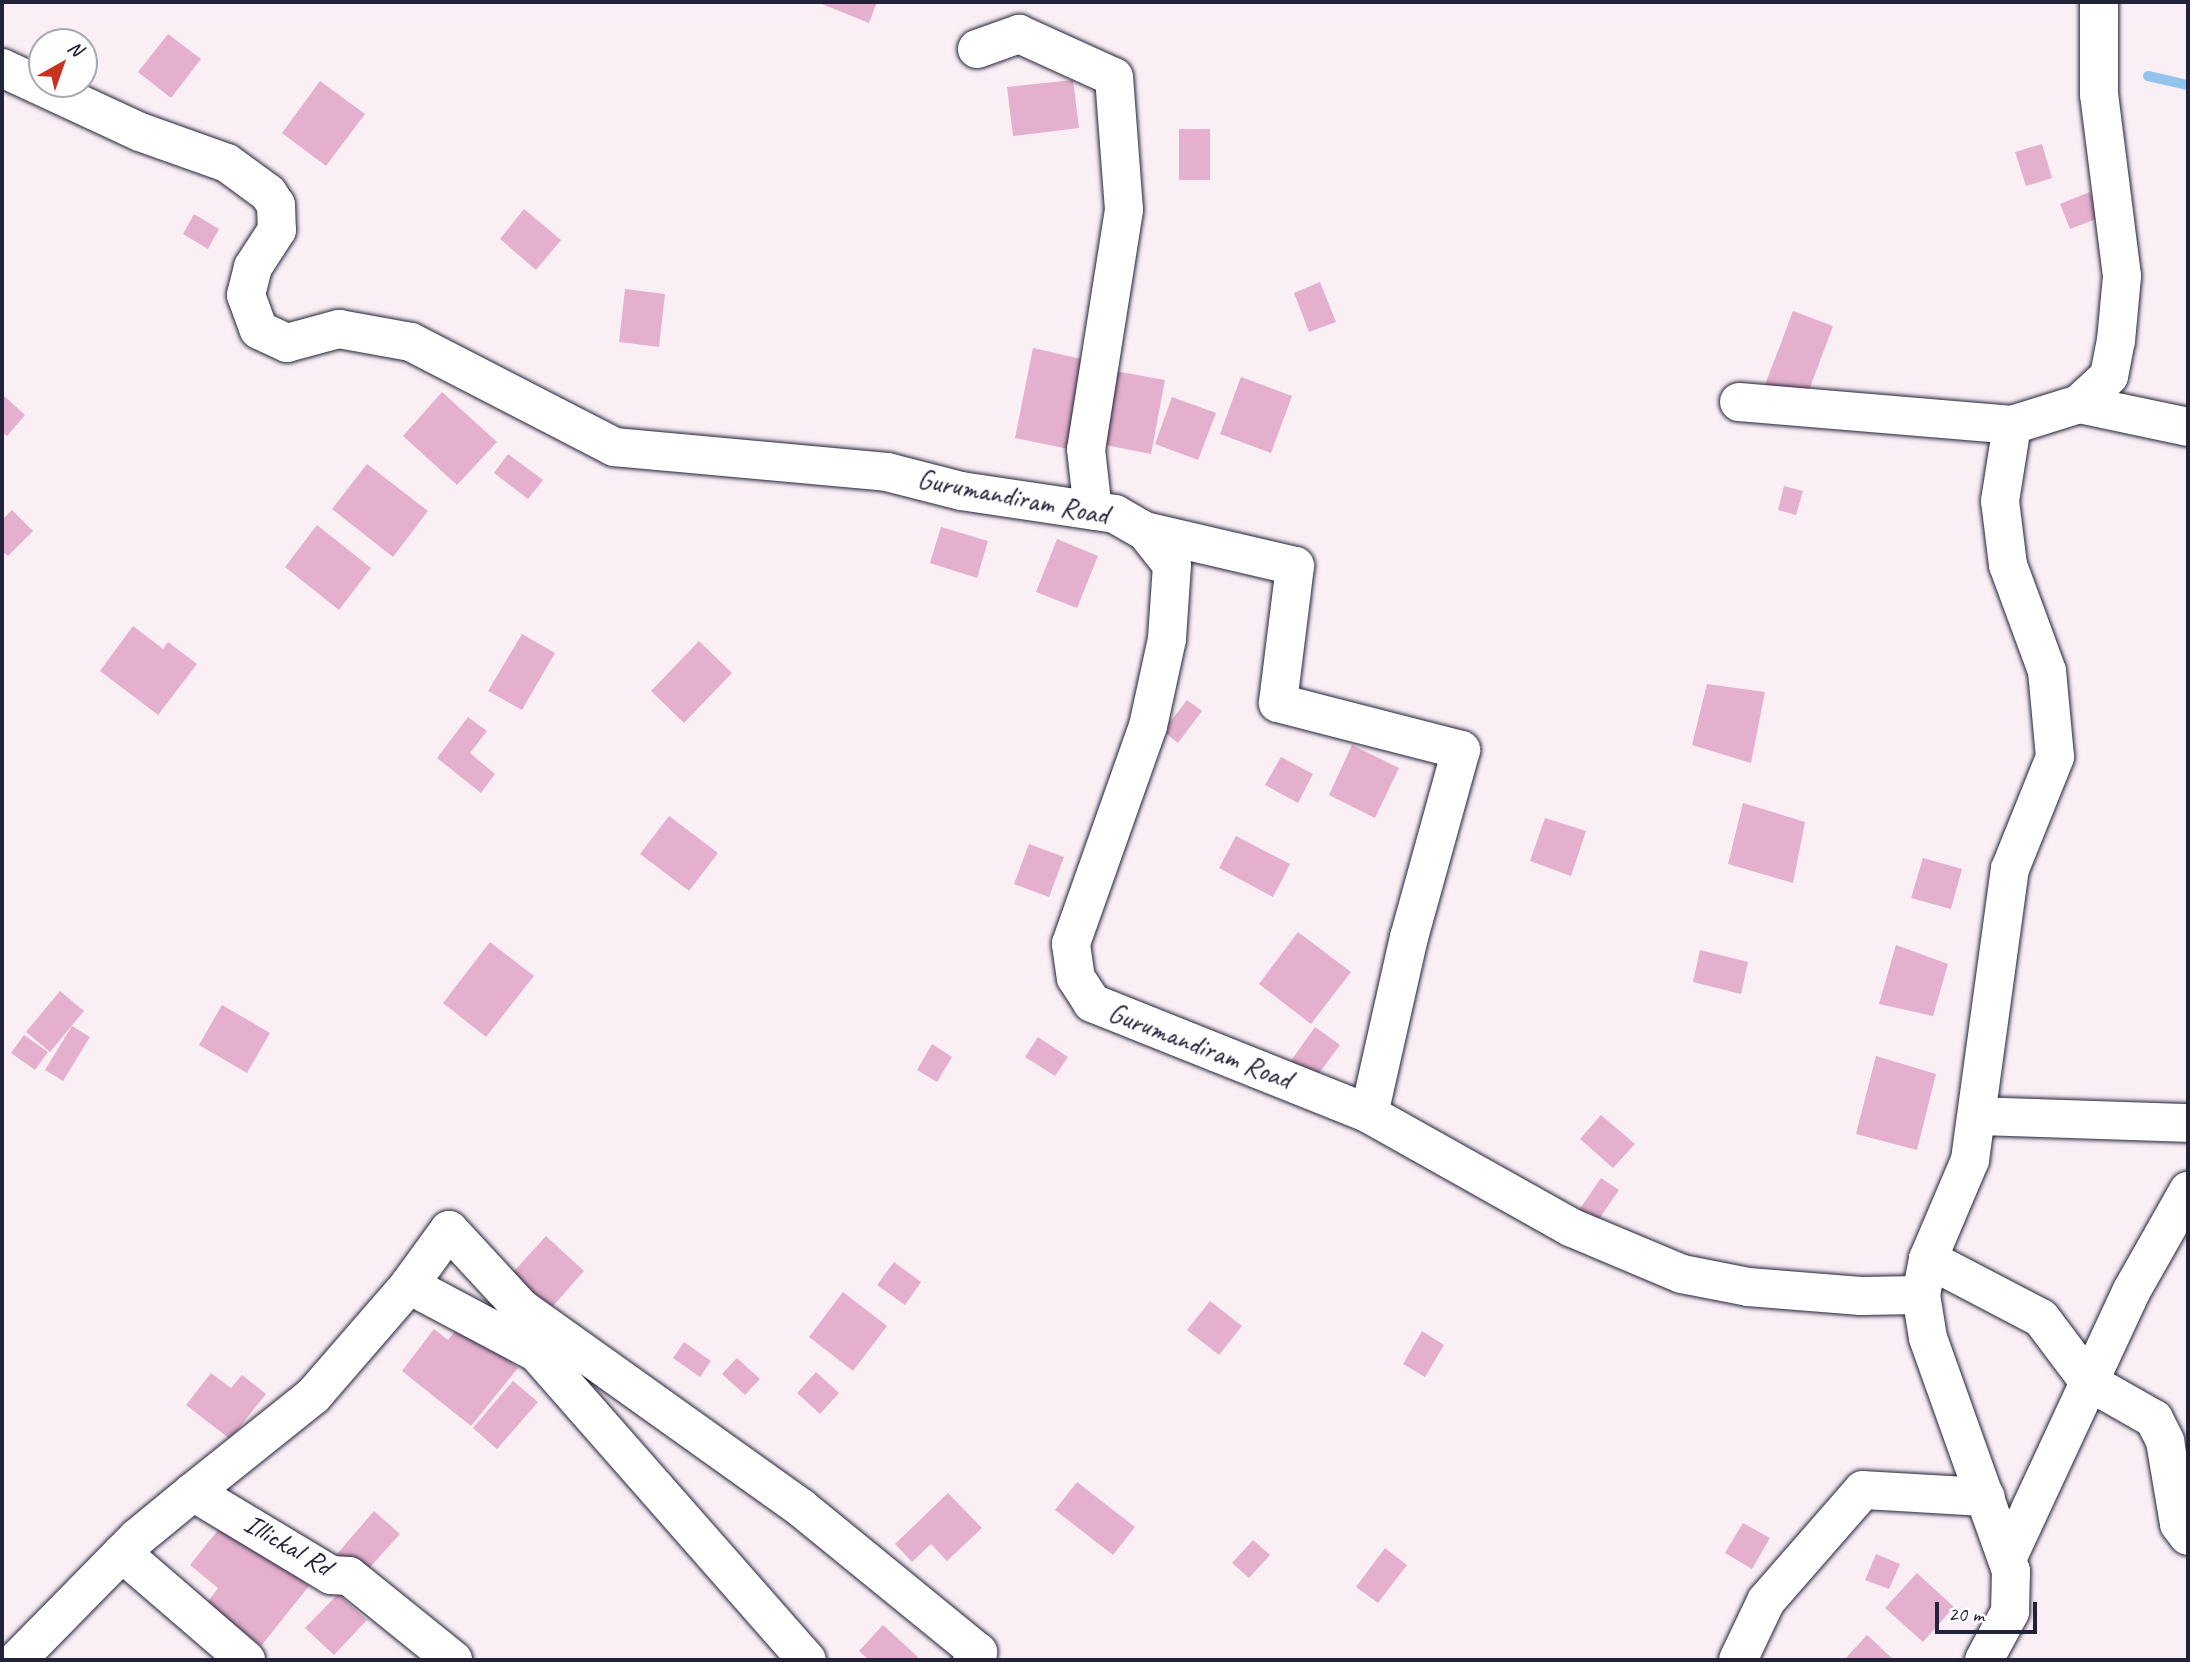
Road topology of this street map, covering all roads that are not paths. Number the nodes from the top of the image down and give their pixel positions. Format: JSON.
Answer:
{"nodes":[{"id":1,"x":2099,"y":2,"type":"edge"},
{"id":2,"x":977,"y":49,"type":"dead end"},
{"id":3,"x":2,"y":68,"type":"edge"},
{"id":4,"x":1739,"y":402,"type":"dead end"},
{"id":5,"x":2078,"y":404,"type":"junction"},
{"id":6,"x":2012,"y":425,"type":"junction"},
{"id":7,"x":2188,"y":427,"type":"edge"},
{"id":8,"x":1093,"y":511,"type":"junction"},
{"id":9,"x":1145,"y":531,"type":"junction"},
{"id":10,"x":1369,"y":1114,"type":"junction"},
{"id":11,"x":1977,"y":1116,"type":"junction"},
{"id":12,"x":2188,"y":1123,"type":"edge"},
{"id":13,"x":2188,"y":1191,"type":"edge"},
{"id":14,"x":1925,"y":1277,"type":"junction"},
{"id":15,"x":409,"y":1285,"type":"junction"},
{"id":16,"x":1861,"y":1296,"type":"junction"},
{"id":17,"x":1928,"y":1338,"type":"junction"},
{"id":18,"x":2089,"y":1382,"type":"junction"},
{"id":19,"x":193,"y":1492,"type":"junction"},
{"id":20,"x":1986,"y":1497,"type":"junction"},
{"id":21,"x":2188,"y":1536,"type":"edge"},
{"id":22,"x":122,"y":1553,"type":"junction"},
{"id":23,"x":2008,"y":1556,"type":"junction"},
{"id":24,"x":17,"y":1660,"type":"edge"},
{"id":25,"x":246,"y":1660,"type":"edge"},
{"id":26,"x":453,"y":1660,"type":"edge"},
{"id":27,"x":807,"y":1660,"type":"edge"},
{"id":28,"x":972,"y":1660,"type":"edge"},
{"id":29,"x":1738,"y":1660,"type":"edge"},
{"id":30,"x":1984,"y":1660,"type":"edge"}],
"edges":[{"from":1,"to":5,"type":"street"},
{"from":2,"to":8,"type":"street"},
{"from":3,"to":8,"type":"street","name":"Gurumandiram Road"},
{"from":4,"to":6,"type":"street"},
{"from":5,"to":6,"type":"street"},
{"from":5,"to":7,"type":"street"},
{"from":6,"to":11,"type":"street"},
{"from":8,"to":9,"type":"street","name":"Gurumandiram Road"},
{"from":9,"to":10,"type":"street","name":"Gurumandiram Road"},
{"from":9,"to":10,"type":"street"},
{"from":10,"to":16,"type":"street","name":"Gurumandiram Road"},
{"from":11,"to":12,"type":"street"},
{"from":11,"to":14,"type":"street"},
{"from":13,"to":18,"type":"street"},
{"from":14,"to":16,"type":"street","name":"Gurumandiram Road"},
{"from":14,"to":17,"type":"street"},
{"from":14,"to":18,"type":"street"},
{"from":15,"to":19,"type":"street"},
{"from":15,"to":27,"type":"street"},
{"from":15,"to":28,"type":"street"},
{"from":16,"to":17,"type":"street"},
{"from":17,"to":20,"type":"street"},
{"from":18,"to":21,"type":"street"},
{"from":18,"to":23,"type":"street"},
{"from":19,"to":22,"type":"street"},
{"from":19,"to":26,"type":"street","name":"Illickal Rd"},
{"from":20,"to":23,"type":"street"},
{"from":20,"to":29,"type":"street"},
{"from":22,"to":24,"type":"street"},
{"from":22,"to":25,"type":"street"},
{"from":23,"to":30,"type":"street"}]}
